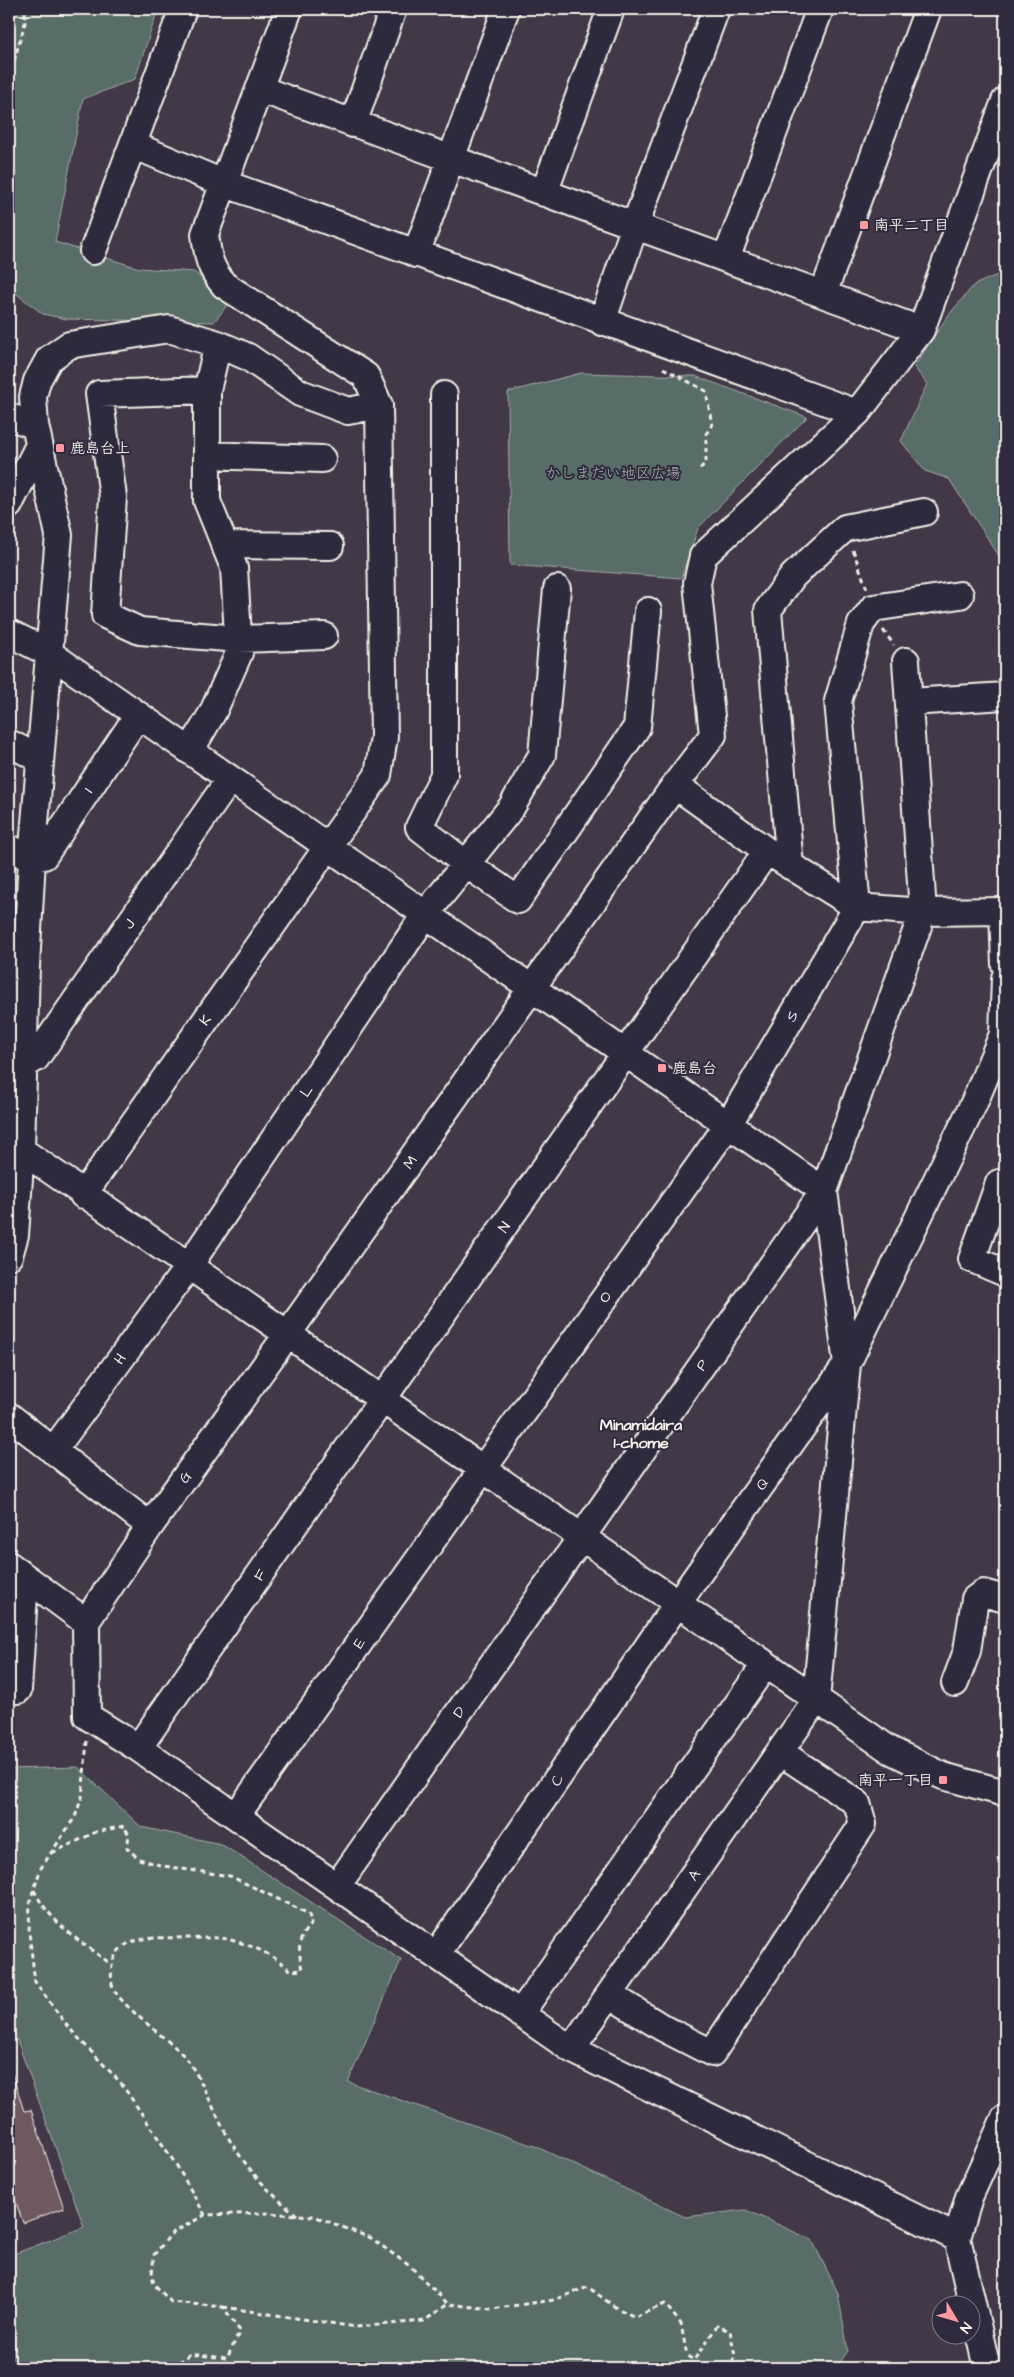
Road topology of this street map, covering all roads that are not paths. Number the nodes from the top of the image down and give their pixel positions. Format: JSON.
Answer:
{"nodes":[{"id":1,"x":183,"y":9,"type":"edge"},
{"id":2,"x":288,"y":9,"type":"edge"},
{"id":3,"x":394,"y":9,"type":"edge"},
{"id":4,"x":506,"y":9,"type":"edge"},
{"id":5,"x":611,"y":9,"type":"edge"},
{"id":6,"x":716,"y":9,"type":"edge"},
{"id":7,"x":820,"y":9,"type":"edge"},
{"id":8,"x":928,"y":9,"type":"edge"},
{"id":9,"x":260,"y":89,"type":"junction"},
{"id":10,"x":1005,"y":101,"type":"edge"},
{"id":11,"x":352,"y":124,"type":"junction"},
{"id":12,"x":133,"y":145,"type":"junction"},
{"id":13,"x":451,"y":159,"type":"junction"},
{"id":14,"x":223,"y":183,"type":"junction"},
{"id":15,"x":544,"y":193,"type":"junction"},
{"id":16,"x":635,"y":225,"type":"junction"},
{"id":17,"x":93,"y":251,"type":"dead end"},
{"id":18,"x":416,"y":254,"type":"junction"},
{"id":19,"x":726,"y":258,"type":"junction"},
{"id":20,"x":823,"y":294,"type":"junction"},
{"id":21,"x":602,"y":322,"type":"junction"},
{"id":22,"x":921,"y":330,"type":"junction"},
{"id":23,"x":218,"y":344,"type":"junction"},
{"id":24,"x":207,"y":390,"type":"junction"},
{"id":25,"x":444,"y":395,"type":"dead end"},
{"id":26,"x":379,"y":405,"type":"junction"},
{"id":27,"x":857,"y":413,"type":"junction"},
{"id":28,"x":9,"y":417,"type":"edge"},
{"id":29,"x":37,"y":435,"type":"junction"},
{"id":30,"x":207,"y":455,"type":"junction"},
{"id":31,"x":322,"y":458,"type":"dead end"},
{"id":32,"x":9,"y":505,"type":"edge"},
{"id":33,"x":924,"y":512,"type":"dead end"},
{"id":34,"x":224,"y":544,"type":"junction"},
{"id":35,"x":330,"y":546,"type":"dead end"},
{"id":36,"x":557,"y":589,"type":"dead end"},
{"id":37,"x":960,"y":595,"type":"dead end"},
{"id":38,"x":648,"y":611,"type":"dead end"},
{"id":39,"x":9,"y":633,"type":"edge"},
{"id":40,"x":324,"y":636,"type":"dead end"},
{"id":41,"x":238,"y":639,"type":"junction"},
{"id":42,"x":49,"y":653,"type":"junction"},
{"id":43,"x":906,"y":662,"type":"road end"},
{"id":44,"x":1005,"y":696,"type":"edge"},
{"id":45,"x":909,"y":702,"type":"junction"},
{"id":46,"x":138,"y":714,"type":"junction"},
{"id":47,"x":9,"y":743,"type":"edge"},
{"id":48,"x":190,"y":751,"type":"junction"},
{"id":49,"x":40,"y":759,"type":"junction"},
{"id":50,"x":230,"y":779,"type":"junction"},
{"id":51,"x":675,"y":785,"type":"junction"},
{"id":52,"x":327,"y":846,"type":"junction"},
{"id":53,"x":9,"y":848,"type":"edge"},
{"id":54,"x":767,"y":851,"type":"junction"},
{"id":55,"x":32,"y":859,"type":"junction"},
{"id":56,"x":466,"y":864,"type":"junction"},
{"id":57,"x":790,"y":866,"type":"junction"},
{"id":58,"x":856,"y":907,"type":"junction"},
{"id":59,"x":923,"y":912,"type":"junction"},
{"id":60,"x":425,"y":915,"type":"junction"},
{"id":61,"x":17,"y":962,"type":"edge"},
{"id":62,"x":1005,"y":965,"type":"edge"},
{"id":63,"x":1005,"y":978,"type":"edge"},
{"id":64,"x":532,"y":989,"type":"junction"},
{"id":65,"x":626,"y":1054,"type":"junction"},
{"id":66,"x":24,"y":1065,"type":"junction"},
{"id":67,"x":728,"y":1125,"type":"junction"},
{"id":68,"x":21,"y":1150,"type":"junction"},
{"id":69,"x":999,"y":1183,"type":"dead end"},
{"id":70,"x":824,"y":1191,"type":"junction"},
{"id":71,"x":83,"y":1195,"type":"junction"},
{"id":72,"x":9,"y":1256,"type":"edge"},
{"id":73,"x":188,"y":1267,"type":"junction"},
{"id":74,"x":1005,"y":1273,"type":"edge"},
{"id":75,"x":287,"y":1336,"type":"junction"},
{"id":76,"x":847,"y":1364,"type":"junction"},
{"id":77,"x":382,"y":1401,"type":"junction"},
{"id":78,"x":9,"y":1416,"type":"edge"},
{"id":79,"x":53,"y":1451,"type":"junction"},
{"id":80,"x":482,"y":1470,"type":"junction"},
{"id":81,"x":150,"y":1526,"type":"junction"},
{"id":82,"x":581,"y":1538,"type":"junction"},
{"id":83,"x":17,"y":1572,"type":"edge"},
{"id":84,"x":1005,"y":1599,"type":"edge"},
{"id":85,"x":677,"y":1604,"type":"junction"},
{"id":86,"x":86,"y":1622,"type":"junction"},
{"id":87,"x":766,"y":1665,"type":"junction"},
{"id":88,"x":955,"y":1683,"type":"dead end"},
{"id":89,"x":9,"y":1690,"type":"edge"},
{"id":90,"x":816,"y":1700,"type":"junction"},
{"id":91,"x":138,"y":1748,"type":"junction"},
{"id":92,"x":780,"y":1752,"type":"junction"},
{"id":93,"x":1005,"y":1793,"type":"edge"},
{"id":94,"x":236,"y":1816,"type":"junction"},
{"id":95,"x":337,"y":1886,"type":"junction"},
{"id":96,"x":436,"y":1955,"type":"junction"},
{"id":97,"x":610,"y":1995,"type":"junction"},
{"id":98,"x":520,"y":2014,"type":"junction"},
{"id":99,"x":571,"y":2049,"type":"junction"},
{"id":100,"x":1005,"y":2118,"type":"edge"},
{"id":101,"x":957,"y":2238,"type":"junction"},
{"id":102,"x":987,"y":2368,"type":"edge"}],
"edges":[{"from":1,"to":12,"type":"street"},
{"from":2,"to":9,"type":"street"},
{"from":3,"to":11,"type":"street"},
{"from":4,"to":13,"type":"street"},
{"from":5,"to":15,"type":"street"},
{"from":6,"to":16,"type":"street"},
{"from":7,"to":19,"type":"street"},
{"from":8,"to":20,"type":"street"},
{"from":9,"to":11,"type":"street"},
{"from":9,"to":14,"type":"street"},
{"from":10,"to":22,"type":"street","name":"M"},
{"from":11,"to":13,"type":"street"},
{"from":12,"to":14,"type":"street"},
{"from":12,"to":17,"type":"street"},
{"from":13,"to":15,"type":"street"},
{"from":13,"to":18,"type":"street"},
{"from":14,"to":18,"type":"street"},
{"from":14,"to":26,"type":"street"},
{"from":15,"to":16,"type":"street"},
{"from":16,"to":19,"type":"street"},
{"from":16,"to":21,"type":"street"},
{"from":18,"to":21,"type":"street"},
{"from":19,"to":20,"type":"street"},
{"from":20,"to":22,"type":"street"},
{"from":21,"to":27,"type":"street"},
{"from":22,"to":27,"type":"street","name":"M"},
{"from":23,"to":24,"type":"street"},
{"from":23,"to":26,"type":"street"},
{"from":23,"to":29,"type":"street"},
{"from":24,"to":30,"type":"street"},
{"from":24,"to":41,"type":"street"},
{"from":25,"to":56,"type":"street"},
{"from":26,"to":52,"type":"street","name":"K"},
{"from":27,"to":51,"type":"street","name":"M"},
{"from":28,"to":29,"type":"street"},
{"from":29,"to":32,"type":"street"},
{"from":29,"to":42,"type":"street"},
{"from":30,"to":31,"type":"street"},
{"from":30,"to":34,"type":"street"},
{"from":33,"to":57,"type":"street"},
{"from":34,"to":35,"type":"street"},
{"from":34,"to":41,"type":"street"},
{"from":36,"to":56,"type":"street","name":"L"},
{"from":37,"to":58,"type":"street"},
{"from":38,"to":56,"type":"street"},
{"from":39,"to":42,"type":"street"},
{"from":40,"to":41,"type":"street"},
{"from":41,"to":48,"type":"street"},
{"from":42,"to":46,"type":"street"},
{"from":42,"to":49,"type":"street"},
{"from":43,"to":45,"type":"street"},
{"from":44,"to":45,"type":"street"},
{"from":45,"to":59,"type":"street"},
{"from":46,"to":48,"type":"street"},
{"from":46,"to":55,"type":"street","name":"I"},
{"from":47,"to":49,"type":"street"},
{"from":48,"to":50,"type":"street"},
{"from":49,"to":55,"type":"street"},
{"from":50,"to":52,"type":"street"},
{"from":50,"to":66,"type":"street","name":"J"},
{"from":51,"to":54,"type":"street"},
{"from":51,"to":64,"type":"street","name":"M"},
{"from":52,"to":60,"type":"street"},
{"from":52,"to":71,"type":"street","name":"K"},
{"from":53,"to":55,"type":"street"},
{"from":54,"to":57,"type":"street"},
{"from":54,"to":65,"type":"street","name":"N"},
{"from":55,"to":61,"type":"street"},
{"from":56,"to":60,"type":"street","name":"L"},
{"from":57,"to":58,"type":"street"},
{"from":58,"to":59,"type":"street"},
{"from":58,"to":67,"type":"street","name":"S"},
{"from":59,"to":62,"type":"street"},
{"from":59,"to":70,"type":"street"},
{"from":60,"to":64,"type":"street"},
{"from":60,"to":73,"type":"street","name":"L"},
{"from":61,"to":66,"type":"street"},
{"from":63,"to":76,"type":"street"},
{"from":64,"to":65,"type":"street"},
{"from":64,"to":75,"type":"street","name":"M"},
{"from":65,"to":67,"type":"street"},
{"from":65,"to":77,"type":"street","name":"N"},
{"from":66,"to":68,"type":"street"},
{"from":67,"to":70,"type":"street"},
{"from":67,"to":80,"type":"street","name":"O"},
{"from":68,"to":71,"type":"street"},
{"from":68,"to":72,"type":"street"},
{"from":69,"to":74,"type":"street"},
{"from":70,"to":76,"type":"street"},
{"from":70,"to":82,"type":"street","name":"P"},
{"from":71,"to":73,"type":"street"},
{"from":73,"to":75,"type":"street"},
{"from":73,"to":79,"type":"street","name":"H"},
{"from":75,"to":77,"type":"street"},
{"from":75,"to":81,"type":"street","name":"G"},
{"from":76,"to":85,"type":"street","name":"Q"},
{"from":76,"to":90,"type":"street"},
{"from":77,"to":80,"type":"street"},
{"from":77,"to":91,"type":"street","name":"F"},
{"from":78,"to":79,"type":"street"},
{"from":79,"to":81,"type":"street"},
{"from":80,"to":82,"type":"street"},
{"from":80,"to":94,"type":"street","name":"E"},
{"from":81,"to":86,"type":"street","name":"G"},
{"from":82,"to":85,"type":"street"},
{"from":82,"to":95,"type":"street","name":"D"},
{"from":83,"to":86,"type":"street"},
{"from":83,"to":89,"type":"street"},
{"from":84,"to":88,"type":"street"},
{"from":85,"to":87,"type":"street"},
{"from":85,"to":96,"type":"street","name":"C"},
{"from":86,"to":91,"type":"street"},
{"from":87,"to":90,"type":"street"},
{"from":87,"to":98,"type":"street"},
{"from":90,"to":92,"type":"street","name":"A"},
{"from":90,"to":93,"type":"street"},
{"from":91,"to":94,"type":"street"},
{"from":92,"to":97,"type":"street","name":"A"},
{"from":92,"to":97,"type":"street"},
{"from":94,"to":95,"type":"street"},
{"from":95,"to":96,"type":"street"},
{"from":96,"to":98,"type":"street"},
{"from":97,"to":99,"type":"street","name":"A"},
{"from":98,"to":99,"type":"street"},
{"from":99,"to":101,"type":"street"},
{"from":100,"to":101,"type":"street"},
{"from":101,"to":102,"type":"street"}]}
